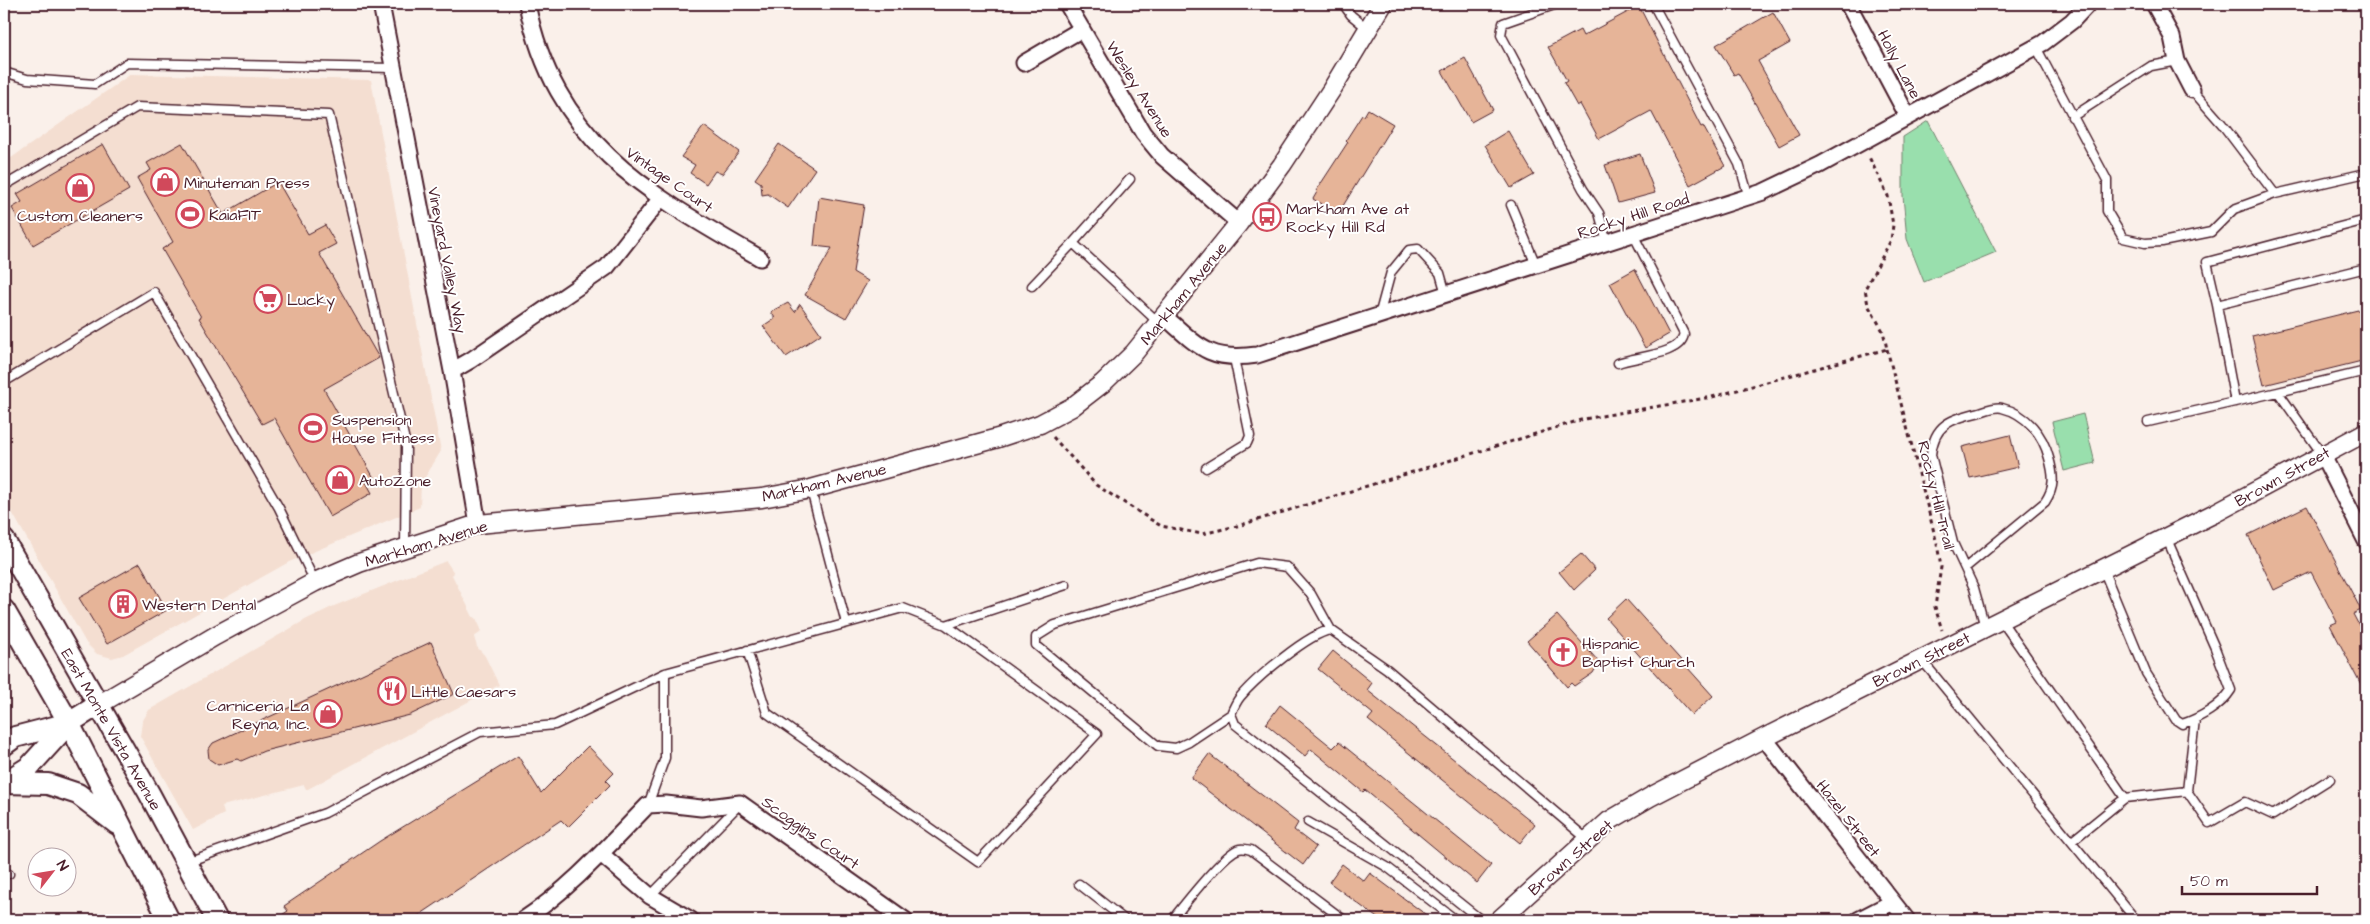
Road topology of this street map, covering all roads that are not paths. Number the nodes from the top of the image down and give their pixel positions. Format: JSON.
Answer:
{"nodes":[{"id":1,"x":381,"y":4,"type":"edge"},
{"id":2,"x":528,"y":4,"type":"edge"},
{"id":3,"x":1067,"y":4,"type":"edge"},
{"id":4,"x":1347,"y":4,"type":"edge"},
{"id":5,"x":1383,"y":4,"type":"edge"},
{"id":6,"x":1557,"y":4,"type":"edge"},
{"id":7,"x":1652,"y":4,"type":"edge"},
{"id":8,"x":1848,"y":4,"type":"edge"},
{"id":9,"x":2088,"y":4,"type":"edge"},
{"id":10,"x":2154,"y":4,"type":"edge"},
{"id":11,"x":1082,"y":29,"type":"junction"},
{"id":12,"x":1368,"y":29,"type":"junction"},
{"id":13,"x":2036,"y":46,"type":"junction"},
{"id":14,"x":2177,"y":61,"type":"junction"},
{"id":15,"x":1024,"y":63,"type":"dead end"},
{"id":16,"x":393,"y":68,"type":"junction"},
{"id":17,"x":4,"y":72,"type":"edge"},
{"id":18,"x":2192,"y":90,"type":"joint"},
{"id":19,"x":1907,"y":115,"type":"junction"},
{"id":20,"x":2072,"y":117,"type":"junction"},
{"id":21,"x":2366,"y":173,"type":"edge"},
{"id":22,"x":1130,"y":179,"type":"dead end"},
{"id":23,"x":4,"y":186,"type":"edge"},
{"id":24,"x":2275,"y":194,"type":"junction"},
{"id":25,"x":1749,"y":197,"type":"junction"},
{"id":26,"x":661,"y":198,"type":"junction"},
{"id":27,"x":1511,"y":205,"type":"dead end"},
{"id":28,"x":2366,"y":220,"type":"edge"},
{"id":29,"x":1239,"y":223,"type":"junction"},
{"id":30,"x":1633,"y":234,"type":"junction"},
{"id":31,"x":1607,"y":242,"type":"junction"},
{"id":32,"x":1073,"y":243,"type":"junction"},
{"id":33,"x":760,"y":258,"type":"dead end"},
{"id":34,"x":1536,"y":266,"type":"junction"},
{"id":35,"x":2366,"y":268,"type":"edge"},
{"id":36,"x":1032,"y":286,"type":"dead end"},
{"id":37,"x":1446,"y":294,"type":"junction"},
{"id":38,"x":2217,"y":305,"type":"junction"},
{"id":39,"x":1379,"y":316,"type":"junction"},
{"id":40,"x":1161,"y":320,"type":"junction"},
{"id":41,"x":1234,"y":358,"type":"junction"},
{"id":42,"x":1618,"y":363,"type":"dead end"},
{"id":43,"x":452,"y":371,"type":"junction"},
{"id":44,"x":2366,"y":372,"type":"edge"},
{"id":45,"x":4,"y":382,"type":"edge"},
{"id":46,"x":2278,"y":392,"type":"junction"},
{"id":47,"x":2235,"y":402,"type":"junction"},
{"id":48,"x":2148,"y":422,"type":"dead end"},
{"id":49,"x":2366,"y":432,"type":"edge"},
{"id":50,"x":2322,"y":454,"type":"junction"},
{"id":51,"x":1206,"y":468,"type":"dead end"},
{"id":52,"x":811,"y":489,"type":"junction"},
{"id":53,"x":478,"y":524,"type":"junction"},
{"id":54,"x":2166,"y":537,"type":"junction"},
{"id":55,"x":4,"y":540,"type":"edge"},
{"id":56,"x":2366,"y":541,"type":"edge"},
{"id":57,"x":405,"y":547,"type":"junction"},
{"id":58,"x":1965,"y":568,"type":"junction"},
{"id":59,"x":2103,"y":569,"type":"junction"},
{"id":60,"x":315,"y":582,"type":"junction"},
{"id":61,"x":1066,"y":585,"type":"dead end"},
{"id":62,"x":4,"y":610,"type":"edge"},
{"id":63,"x":2002,"y":620,"type":"junction"},
{"id":64,"x":846,"y":623,"type":"junction"},
{"id":65,"x":946,"y":625,"type":"junction"},
{"id":66,"x":1985,"y":628,"type":"junction"},
{"id":67,"x":1331,"y":630,"type":"junction"},
{"id":68,"x":747,"y":650,"type":"junction"},
{"id":69,"x":1921,"y":660,"type":"junction"},
{"id":70,"x":664,"y":673,"type":"junction"},
{"id":71,"x":98,"y":706,"type":"junction"},
{"id":72,"x":1230,"y":714,"type":"junction"},
{"id":73,"x":2195,"y":720,"type":"junction"},
{"id":74,"x":69,"y":723,"type":"junction"},
{"id":75,"x":1764,"y":738,"type":"junction"},
{"id":76,"x":4,"y":745,"type":"edge"},
{"id":77,"x":2330,"y":778,"type":"dead end"},
{"id":78,"x":4,"y":783,"type":"edge"},
{"id":79,"x":2188,"y":791,"type":"junction"},
{"id":80,"x":2125,"y":798,"type":"junction"},
{"id":81,"x":740,"y":803,"type":"junction"},
{"id":82,"x":648,"y":805,"type":"junction"},
{"id":83,"x":1308,"y":822,"type":"dead end"},
{"id":84,"x":123,"y":828,"type":"junction"},
{"id":85,"x":1588,"y":840,"type":"junction"},
{"id":86,"x":2072,"y":841,"type":"junction"},
{"id":87,"x":601,"y":854,"type":"junction"},
{"id":88,"x":186,"y":862,"type":"junction"},
{"id":89,"x":1079,"y":884,"type":"dead end"},
{"id":90,"x":650,"y":896,"type":"junction"},
{"id":91,"x":1892,"y":902,"type":"junction"},
{"id":92,"x":170,"y":920,"type":"edge"},
{"id":93,"x":217,"y":920,"type":"edge"},
{"id":94,"x":523,"y":920,"type":"edge"},
{"id":95,"x":691,"y":920,"type":"edge"},
{"id":96,"x":905,"y":920,"type":"edge"},
{"id":97,"x":1125,"y":920,"type":"edge"},
{"id":98,"x":1172,"y":920,"type":"edge"},
{"id":99,"x":1344,"y":920,"type":"edge"},
{"id":100,"x":1456,"y":920,"type":"edge"},
{"id":101,"x":1481,"y":920,"type":"edge"},
{"id":102,"x":1499,"y":920,"type":"edge"},
{"id":103,"x":1858,"y":920,"type":"edge"},
{"id":104,"x":1907,"y":920,"type":"edge"},
{"id":105,"x":2136,"y":920,"type":"edge"}],
"edges":[{"from":1,"to":16,"type":"street","name":"Vineyard Valley Way"},
{"from":2,"to":26,"type":"street","name":"Vintage Court"},
{"from":3,"to":11,"type":"street","name":"Wesley Avenue"},
{"from":4,"to":12,"type":"lane"},
{"from":5,"to":12,"type":"street","name":"Markham Avenue"},
{"from":6,"to":31,"type":"lane"},
{"from":7,"to":25,"type":"lane"},
{"from":8,"to":19,"type":"street","name":"Holly Lane"},
{"from":9,"to":13,"type":"street","name":"Rocky Hill Road"},
{"from":10,"to":14,"type":"street"},
{"from":11,"to":15,"type":"street"},
{"from":11,"to":29,"type":"street","name":"Wesley Avenue"},
{"from":12,"to":29,"type":"street","name":"Markham Avenue"},
{"from":13,"to":19,"type":"street","name":"Rocky Hill Road"},
{"from":13,"to":20,"type":"lane"},
{"from":14,"to":18,"type":"street"},
{"from":14,"to":20,"type":"lane"},
{"from":16,"to":17,"type":"lane"},
{"from":16,"to":43,"type":"street","name":"Vineyard Valley Way"},
{"from":18,"to":24,"type":"lane"},
{"from":19,"to":25,"type":"street","name":"Rocky Hill Road"},
{"from":20,"to":24,"type":"lane"},
{"from":21,"to":24,"type":"lane"},
{"from":22,"to":32,"type":"lane"},
{"from":23,"to":57,"type":"lane"},
{"from":25,"to":30,"type":"street","name":"Rocky Hill Road"},
{"from":26,"to":33,"type":"street","name":"Vintage Court"},
{"from":26,"to":43,"type":"street"},
{"from":27,"to":34,"type":"lane"},
{"from":28,"to":38,"type":"lane"},
{"from":29,"to":40,"type":"street","name":"Markham Avenue"},
{"from":30,"to":31,"type":"street","name":"Rocky Hill Road"},
{"from":30,"to":42,"type":"lane"},
{"from":31,"to":34,"type":"street","name":"Rocky Hill Road"},
{"from":32,"to":36,"type":"lane"},
{"from":32,"to":40,"type":"lane"},
{"from":34,"to":37,"type":"street","name":"Rocky Hill Road"},
{"from":35,"to":38,"type":"lane"},
{"from":37,"to":39,"type":"street","name":"Rocky Hill Road"},
{"from":37,"to":39,"type":"lane"},
{"from":38,"to":47,"type":"lane"},
{"from":39,"to":41,"type":"street","name":"Rocky Hill Road"},
{"from":40,"to":41,"type":"street","name":"Rocky Hill Road"},
{"from":40,"to":52,"type":"street","name":"Markham Avenue"},
{"from":41,"to":51,"type":"lane"},
{"from":43,"to":53,"type":"street","name":"Vineyard Valley Way"},
{"from":44,"to":46,"type":"lane"},
{"from":45,"to":60,"type":"lane"},
{"from":46,"to":47,"type":"lane"},
{"from":46,"to":50,"type":"lane"},
{"from":47,"to":48,"type":"lane"},
{"from":49,"to":50,"type":"street","name":"Brown Street"},
{"from":50,"to":54,"type":"street","name":"Brown Street"},
{"from":50,"to":56,"type":"street"},
{"from":52,"to":53,"type":"street","name":"Markham Avenue"},
{"from":52,"to":64,"type":"lane"},
{"from":53,"to":57,"type":"street","name":"Markham Avenue"},
{"from":54,"to":59,"type":"street","name":"Brown Street"},
{"from":54,"to":73,"type":"lane"},
{"from":55,"to":71,"type":"main road","name":"East Monte Vista Avenue"},
{"from":57,"to":60,"type":"street","name":"Markham Avenue"},
{"from":58,"to":58,"type":"lane"},
{"from":58,"to":66,"type":"lane"},
{"from":59,"to":63,"type":"street","name":"Brown Street"},
{"from":59,"to":73,"type":"lane"},
{"from":60,"to":71,"type":"street","name":"Markham Avenue"},
{"from":61,"to":65,"type":"lane"},
{"from":62,"to":74,"type":"main road","name":"East Monte Vista Avenue"},
{"from":63,"to":66,"type":"street","name":"Brown Street"},
{"from":63,"to":80,"type":"lane"},
{"from":64,"to":65,"type":"lane"},
{"from":64,"to":68,"type":"lane"},
{"from":65,"to":68,"type":"lane"},
{"from":66,"to":69,"type":"street","name":"Brown Street"},
{"from":67,"to":72,"type":"lane"},
{"from":67,"to":72,"type":"lane"},
{"from":67,"to":85,"type":"lane"},
{"from":68,"to":70,"type":"lane"},
{"from":69,"to":75,"type":"street","name":"Brown Street"},
{"from":69,"to":86,"type":"lane"},
{"from":70,"to":82,"type":"lane"},
{"from":70,"to":88,"type":"lane"},
{"from":71,"to":74,"type":"main road"},
{"from":71,"to":88,"type":"main road","name":"East Monte Vista Avenue"},
{"from":72,"to":101,"type":"lane"},
{"from":73,"to":79,"type":"lane"},
{"from":74,"to":76,"type":"main road"},
{"from":74,"to":78,"type":"main road"},
{"from":74,"to":84,"type":"main road","name":"East Monte Vista Avenue"},
{"from":75,"to":85,"type":"street","name":"Brown Street"},
{"from":75,"to":91,"type":"street","name":"Hazel Street"},
{"from":77,"to":79,"type":"lane"},
{"from":78,"to":84,"type":"main road"},
{"from":79,"to":80,"type":"lane"},
{"from":80,"to":86,"type":"lane"},
{"from":81,"to":82,"type":"street","name":"Scoggins Court"},
{"from":81,"to":90,"type":"lane"},
{"from":81,"to":96,"type":"street","name":"Scoggins Court"},
{"from":82,"to":87,"type":"street"},
{"from":83,"to":100,"type":"lane"},
{"from":84,"to":92,"type":"main road","name":"East Monte Vista Avenue"},
{"from":85,"to":102,"type":"street","name":"Brown Street"},
{"from":86,"to":105,"type":"lane"},
{"from":87,"to":90,"type":"street"},
{"from":87,"to":94,"type":"street"},
{"from":88,"to":93,"type":"main road","name":"East Monte Vista Avenue"},
{"from":89,"to":97,"type":"lane"},
{"from":90,"to":95,"type":"street"},
{"from":91,"to":103,"type":"street"},
{"from":91,"to":104,"type":"street","name":"Hazel Street"},
{"from":98,"to":99,"type":"lane"}]}
